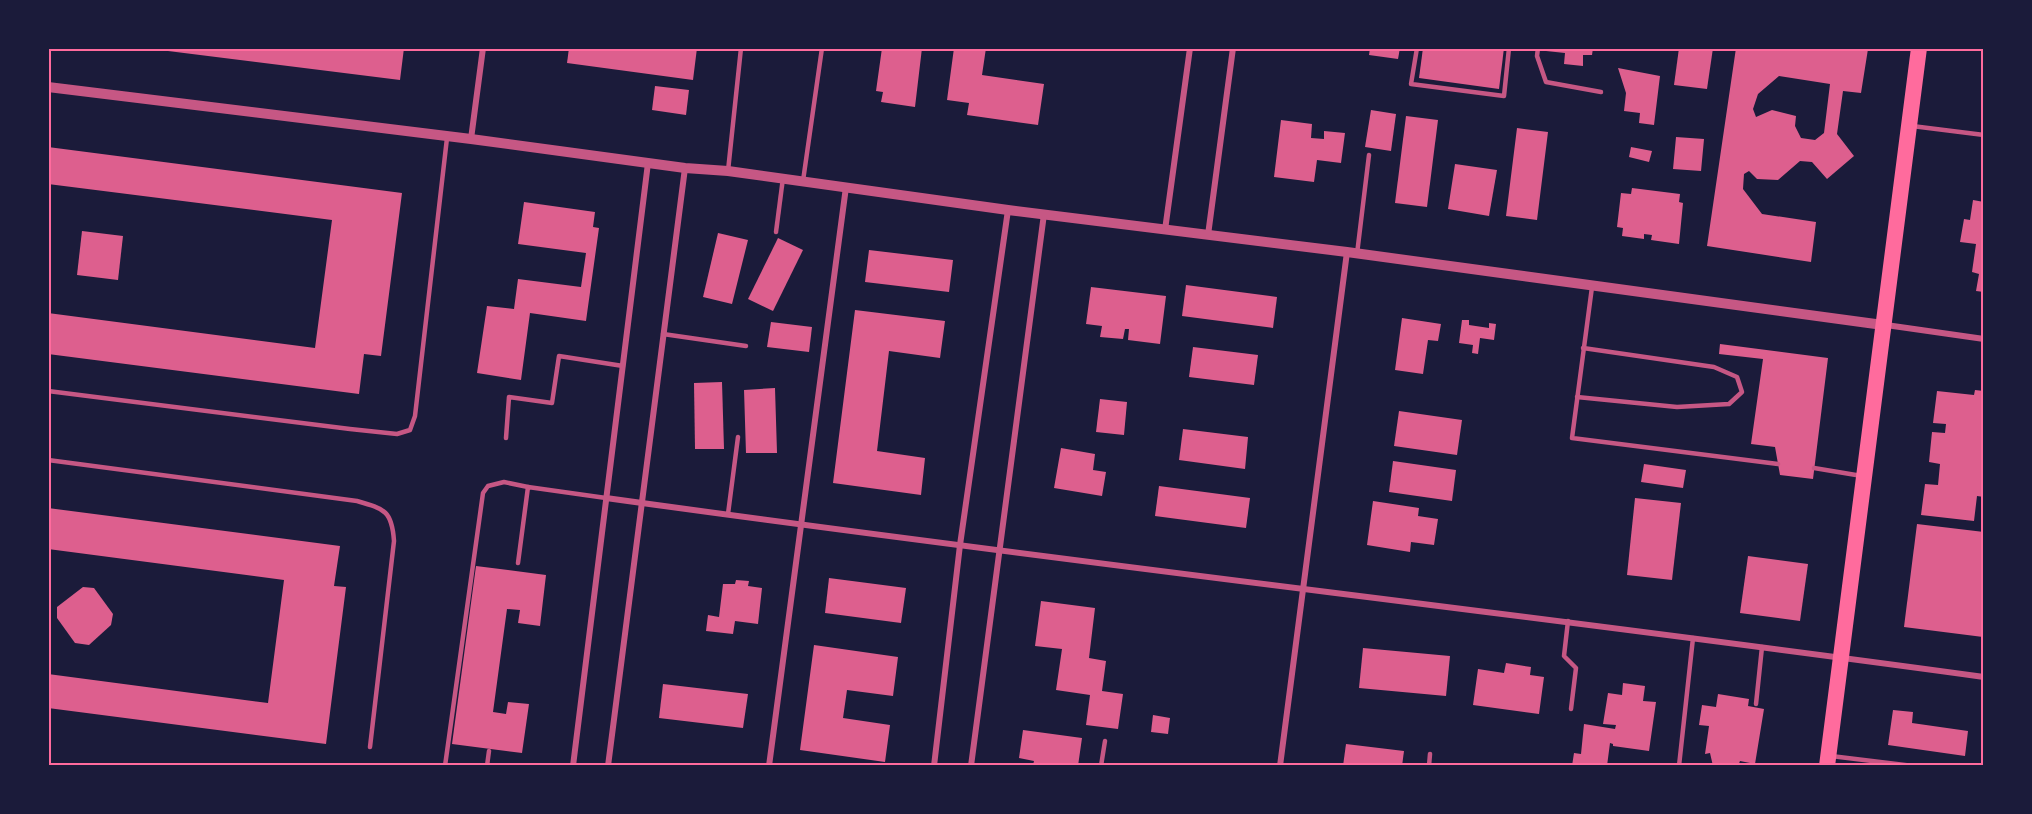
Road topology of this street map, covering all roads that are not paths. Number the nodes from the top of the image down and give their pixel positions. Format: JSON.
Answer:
{"nodes":[{"id":1,"x":483,"y":48,"type":"edge"},
{"id":2,"x":741,"y":48,"type":"edge"},
{"id":3,"x":822,"y":48,"type":"edge"},
{"id":4,"x":1190,"y":48,"type":"edge"},
{"id":5,"x":1233,"y":48,"type":"edge"},
{"id":6,"x":1417,"y":48,"type":"edge"},
{"id":7,"x":1509,"y":48,"type":"edge"},
{"id":8,"x":1538,"y":48,"type":"edge"},
{"id":9,"x":1919,"y":48,"type":"edge"},
{"id":10,"x":48,"y":87,"type":"edge"},
{"id":11,"x":1600,"y":92,"type":"dead end"},
{"id":12,"x":1909,"y":126,"type":"junction"},
{"id":13,"x":1984,"y":135,"type":"edge"},
{"id":14,"x":448,"y":136,"type":"junction"},
{"id":15,"x":471,"y":139,"type":"junction"},
{"id":16,"x":1369,"y":155,"type":"dead end"},
{"id":17,"x":648,"y":162,"type":"junction"},
{"id":18,"x":685,"y":168,"type":"junction"},
{"id":19,"x":728,"y":171,"type":"junction"},
{"id":20,"x":783,"y":178,"type":"junction"},
{"id":21,"x":804,"y":181,"type":"junction"},
{"id":22,"x":846,"y":187,"type":"junction"},
{"id":23,"x":1008,"y":210,"type":"junction"},
{"id":24,"x":1044,"y":214,"type":"junction"},
{"id":25,"x":1165,"y":230,"type":"junction"},
{"id":26,"x":776,"y":232,"type":"dead end"},
{"id":27,"x":1208,"y":236,"type":"junction"},
{"id":28,"x":1352,"y":253,"type":"junction"},
{"id":29,"x":1592,"y":285,"type":"junction"},
{"id":30,"x":1883,"y":325,"type":"junction"},
{"id":31,"x":663,"y":334,"type":"junction"},
{"id":32,"x":1984,"y":339,"type":"edge"},
{"id":33,"x":746,"y":346,"type":"dead end"},
{"id":34,"x":1583,"y":348,"type":"junction"},
{"id":35,"x":623,"y":366,"type":"junction"},
{"id":36,"x":48,"y":391,"type":"edge"},
{"id":37,"x":1577,"y":397,"type":"junction"},
{"id":38,"x":738,"y":437,"type":"dead end"},
{"id":39,"x":506,"y":438,"type":"dead end"},
{"id":40,"x":48,"y":460,"type":"edge"},
{"id":41,"x":1778,"y":464,"type":"dead end"},
{"id":42,"x":1814,"y":468,"type":"dead end"},
{"id":43,"x":1864,"y":476,"type":"junction"},
{"id":44,"x":528,"y":487,"type":"junction"},
{"id":45,"x":606,"y":498,"type":"junction"},
{"id":46,"x":642,"y":503,"type":"junction"},
{"id":47,"x":728,"y":514,"type":"junction"},
{"id":48,"x":803,"y":524,"type":"junction"},
{"id":49,"x":960,"y":545,"type":"junction"},
{"id":50,"x":999,"y":550,"type":"junction"},
{"id":51,"x":518,"y":563,"type":"dead end"},
{"id":52,"x":1304,"y":588,"type":"junction"},
{"id":53,"x":1568,"y":621,"type":"junction"},
{"id":54,"x":1694,"y":637,"type":"junction"},
{"id":55,"x":1762,"y":647,"type":"junction"},
{"id":56,"x":1841,"y":658,"type":"junction"},
{"id":57,"x":1984,"y":677,"type":"edge"},
{"id":58,"x":1756,"y":705,"type":"dead end"},
{"id":59,"x":1571,"y":709,"type":"dead end"},
{"id":60,"x":1105,"y":741,"type":"dead end"},
{"id":61,"x":370,"y":747,"type":"dead end"},
{"id":62,"x":489,"y":751,"type":"dead end"},
{"id":63,"x":1430,"y":754,"type":"dead end"},
{"id":64,"x":1828,"y":761,"type":"edge"},
{"id":65,"x":446,"y":766,"type":"edge"},
{"id":66,"x":487,"y":766,"type":"edge"},
{"id":67,"x":573,"y":766,"type":"edge"},
{"id":68,"x":608,"y":766,"type":"edge"},
{"id":69,"x":769,"y":766,"type":"edge"},
{"id":70,"x":934,"y":766,"type":"edge"},
{"id":71,"x":970,"y":766,"type":"edge"},
{"id":72,"x":1101,"y":766,"type":"edge"},
{"id":73,"x":1280,"y":766,"type":"edge"},
{"id":74,"x":1429,"y":766,"type":"edge"},
{"id":75,"x":1679,"y":766,"type":"edge"},
{"id":76,"x":1913,"y":766,"type":"edge"}],
"edges":[{"from":1,"to":15,"type":"street"},
{"from":2,"to":19,"type":"lane"},
{"from":3,"to":21,"type":"lane"},
{"from":4,"to":25,"type":"street"},
{"from":5,"to":27,"type":"street"},
{"from":6,"to":7,"type":"lane"},
{"from":8,"to":11,"type":"lane"},
{"from":9,"to":12,"type":"highway"},
{"from":10,"to":14,"type":"street"},
{"from":12,"to":13,"type":"lane"},
{"from":12,"to":30,"type":"highway"},
{"from":14,"to":15,"type":"street"},
{"from":14,"to":36,"type":"lane"},
{"from":15,"to":17,"type":"street"},
{"from":16,"to":28,"type":"lane"},
{"from":17,"to":18,"type":"street"},
{"from":17,"to":35,"type":"street"},
{"from":18,"to":19,"type":"street"},
{"from":18,"to":31,"type":"street"},
{"from":19,"to":20,"type":"street"},
{"from":20,"to":21,"type":"street"},
{"from":20,"to":26,"type":"lane"},
{"from":21,"to":22,"type":"street"},
{"from":22,"to":23,"type":"street"},
{"from":22,"to":48,"type":"street"},
{"from":23,"to":24,"type":"street"},
{"from":23,"to":49,"type":"street"},
{"from":24,"to":25,"type":"street"},
{"from":24,"to":50,"type":"street"},
{"from":25,"to":27,"type":"street"},
{"from":27,"to":28,"type":"street"},
{"from":28,"to":29,"type":"street"},
{"from":28,"to":52,"type":"street"},
{"from":29,"to":30,"type":"street"},
{"from":29,"to":34,"type":"lane"},
{"from":30,"to":32,"type":"street"},
{"from":30,"to":43,"type":"highway"},
{"from":31,"to":33,"type":"lane"},
{"from":31,"to":46,"type":"street"},
{"from":34,"to":37,"type":"lane"},
{"from":34,"to":37,"type":"lane"},
{"from":35,"to":39,"type":"lane"},
{"from":35,"to":45,"type":"street"},
{"from":37,"to":41,"type":"lane"},
{"from":38,"to":47,"type":"lane"},
{"from":40,"to":61,"type":"lane"},
{"from":42,"to":43,"type":"lane"},
{"from":43,"to":56,"type":"highway"},
{"from":44,"to":45,"type":"lane"},
{"from":44,"to":51,"type":"lane"},
{"from":44,"to":65,"type":"lane"},
{"from":45,"to":46,"type":"street"},
{"from":45,"to":67,"type":"street"},
{"from":46,"to":47,"type":"street"},
{"from":46,"to":68,"type":"street"},
{"from":47,"to":48,"type":"street"},
{"from":48,"to":49,"type":"street"},
{"from":48,"to":69,"type":"street"},
{"from":49,"to":50,"type":"street"},
{"from":49,"to":70,"type":"street"},
{"from":50,"to":52,"type":"street"},
{"from":50,"to":71,"type":"street"},
{"from":52,"to":53,"type":"street"},
{"from":52,"to":73,"type":"street"},
{"from":53,"to":54,"type":"street"},
{"from":53,"to":59,"type":"lane"},
{"from":54,"to":55,"type":"street"},
{"from":54,"to":75,"type":"lane"},
{"from":55,"to":56,"type":"street"},
{"from":55,"to":58,"type":"lane"},
{"from":56,"to":57,"type":"street"},
{"from":56,"to":64,"type":"highway"},
{"from":60,"to":72,"type":"lane"},
{"from":62,"to":66,"type":"lane"},
{"from":63,"to":74,"type":"lane"},
{"from":64,"to":76,"type":"lane"}]}
